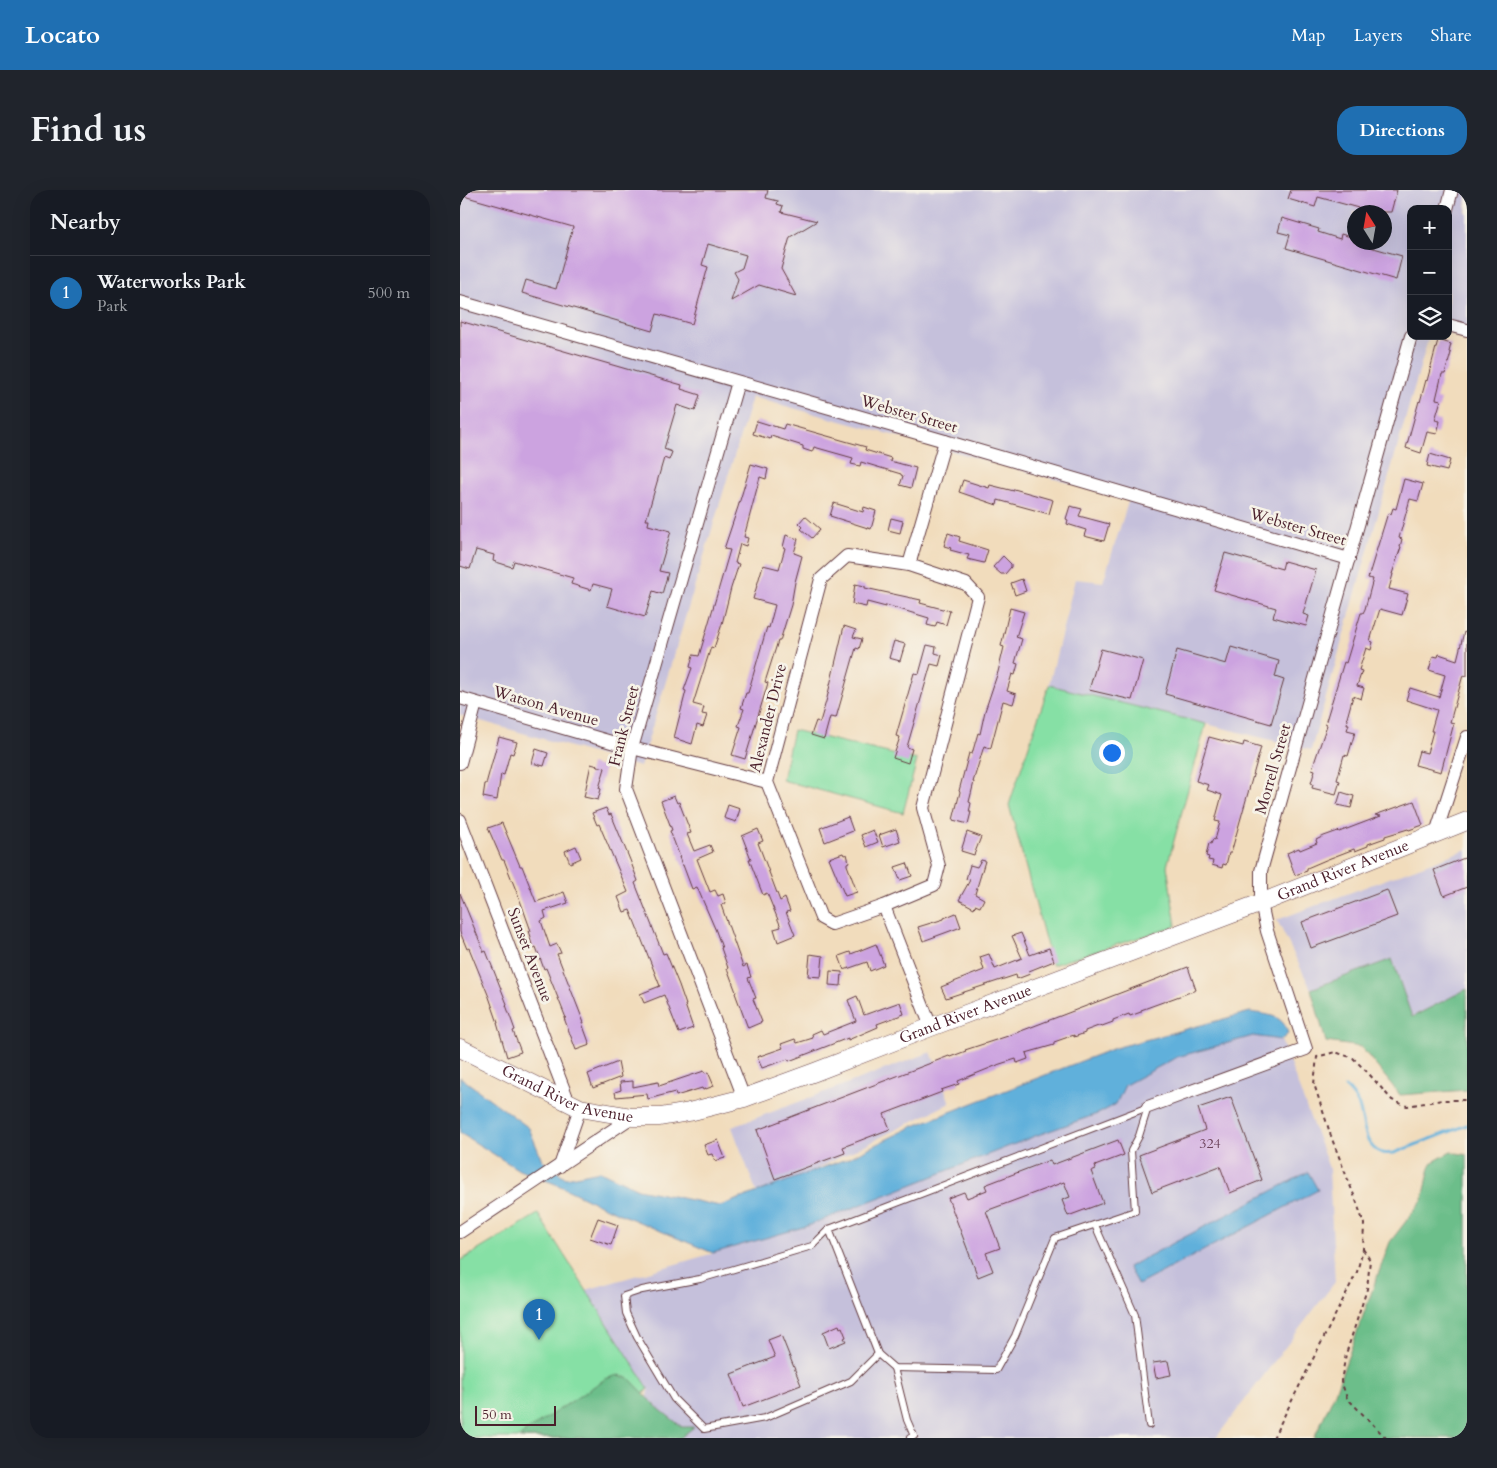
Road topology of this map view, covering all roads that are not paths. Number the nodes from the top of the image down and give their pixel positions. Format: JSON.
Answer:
{"nodes":[{"id":1,"x":1452,"y":190,"type":"edge"},
{"id":2,"x":1448,"y":205,"type":"edge"},
{"id":3,"x":460,"y":302,"type":"edge"},
{"id":4,"x":1452,"y":326,"type":"edge"},
{"id":5,"x":1467,"y":330,"type":"edge"},
{"id":6,"x":1410,"y":340,"type":"edge"},
{"id":7,"x":738,"y":382,"type":"junction"},
{"id":8,"x":946,"y":441,"type":"junction"},
{"id":9,"x":1349,"y":559,"type":"junction"},
{"id":10,"x":909,"y":565,"type":"junction"},
{"id":11,"x":460,"y":698,"type":"edge"},
{"id":12,"x":476,"y":703,"type":"junction"},
{"id":13,"x":1467,"y":737,"type":"edge"},
{"id":14,"x":632,"y":748,"type":"junction"},
{"id":15,"x":460,"y":763,"type":"edge"},
{"id":16,"x":767,"y":782,"type":"junction"},
{"id":17,"x":460,"y":820,"type":"edge"},
{"id":18,"x":1467,"y":821,"type":"edge"},
{"id":19,"x":1436,"y":833,"type":"junction"},
{"id":20,"x":1262,"y":903,"type":"junction"},
{"id":21,"x":884,"y":906,"type":"junction"},
{"id":22,"x":931,"y":1027,"type":"junction"},
{"id":23,"x":460,"y":1048,"type":"edge"},
{"id":24,"x":744,"y":1098,"type":"junction"},
{"id":25,"x":575,"y":1105,"type":"junction"},
{"id":26,"x":1148,"y":1107,"type":"junction"},
{"id":27,"x":632,"y":1117,"type":"junction"},
{"id":28,"x":560,"y":1166,"type":"junction"},
{"id":29,"x":1095,"y":1225,"type":"junction"},
{"id":30,"x":828,"y":1229,"type":"junction"},
{"id":31,"x":460,"y":1232,"type":"edge"},
{"id":32,"x":878,"y":1354,"type":"junction"},
{"id":33,"x":894,"y":1368,"type":"junction"},
{"id":34,"x":1150,"y":1425,"type":"dead end"},
{"id":35,"x":910,"y":1438,"type":"edge"}],
"edges":[{"from":1,"to":2,"type":"street"},
{"from":3,"to":7,"type":"street","name":"Webster Street"},
{"from":4,"to":5,"type":"street"},
{"from":6,"to":9,"type":"street","name":"Morrell Street"},
{"from":7,"to":8,"type":"street","name":"Webster Street"},
{"from":7,"to":14,"type":"street","name":"Frank Street"},
{"from":8,"to":9,"type":"street","name":"Webster Street"},
{"from":8,"to":10,"type":"street"},
{"from":9,"to":20,"type":"street","name":"Morrell Street"},
{"from":10,"to":16,"type":"street","name":"Alexander Drive"},
{"from":10,"to":21,"type":"street","name":"Alexander Drive"},
{"from":11,"to":12,"type":"street","name":"Watson Avenue"},
{"from":12,"to":14,"type":"street","name":"Watson Avenue"},
{"from":12,"to":15,"type":"street"},
{"from":13,"to":19,"type":"street"},
{"from":14,"to":16,"type":"street","name":"Watson Avenue"},
{"from":14,"to":24,"type":"street","name":"Frank Street"},
{"from":16,"to":21,"type":"street","name":"Alexander Drive"},
{"from":17,"to":25,"type":"street","name":"Sunset Avenue"},
{"from":18,"to":19,"type":"street","name":"Grand River Avenue"},
{"from":19,"to":20,"type":"street","name":"Grand River Avenue"},
{"from":20,"to":22,"type":"street","name":"Grand River Avenue"},
{"from":20,"to":26,"type":"street","name":"Morrell Street"},
{"from":21,"to":22,"type":"street"},
{"from":22,"to":24,"type":"street","name":"Grand River Avenue"},
{"from":23,"to":25,"type":"street","name":"Grand River Avenue"},
{"from":24,"to":27,"type":"street","name":"Grand River Avenue"},
{"from":25,"to":27,"type":"street","name":"Grand River Avenue"},
{"from":25,"to":28,"type":"street"},
{"from":26,"to":29,"type":"lane"},
{"from":26,"to":30,"type":"lane"},
{"from":27,"to":28,"type":"street"},
{"from":28,"to":31,"type":"street"},
{"from":29,"to":33,"type":"lane"},
{"from":29,"to":34,"type":"lane"},
{"from":30,"to":32,"type":"lane"},
{"from":30,"to":32,"type":"lane"},
{"from":32,"to":33,"type":"lane"},
{"from":33,"to":35,"type":"lane"}]}
